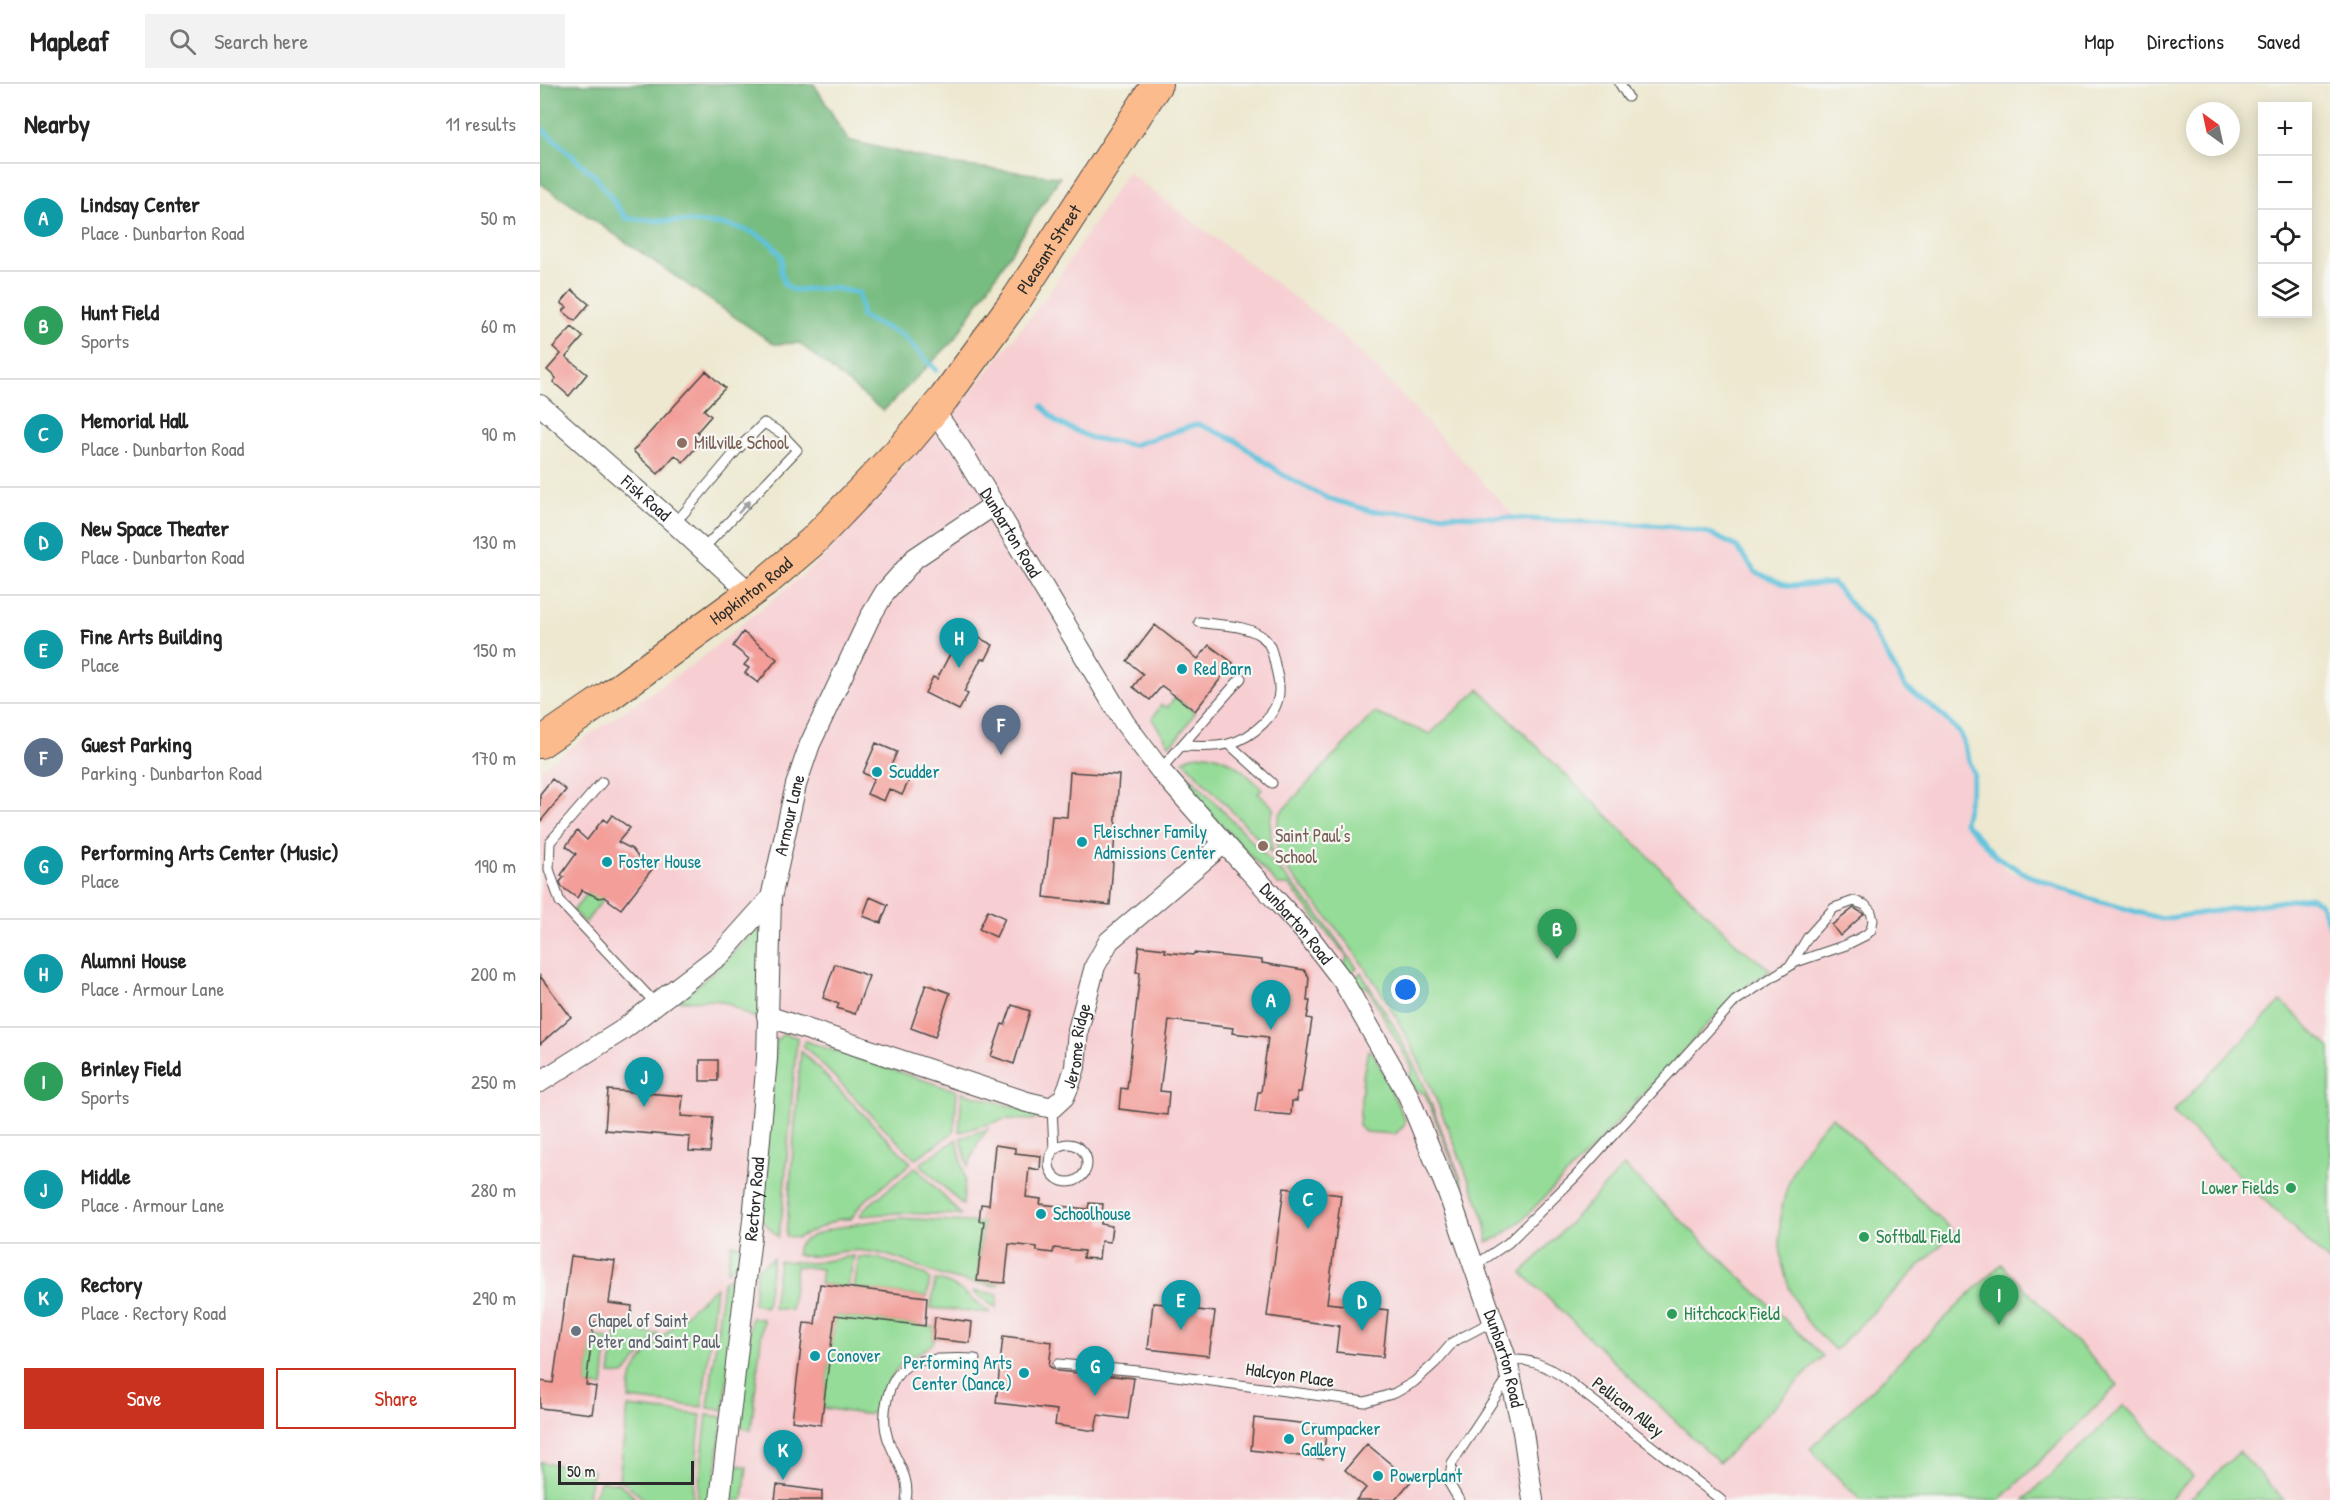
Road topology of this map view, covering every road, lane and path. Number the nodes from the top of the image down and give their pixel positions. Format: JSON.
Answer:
{"nodes":[{"id":1,"x":1157,"y":84,"type":"edge"},
{"id":2,"x":1620,"y":84,"type":"edge"},
{"id":3,"x":1628,"y":97,"type":"dead end"},
{"id":4,"x":540,"y":405,"type":"edge"},
{"id":5,"x":934,"y":411,"type":"junction"},
{"id":6,"x":994,"y":505,"type":"junction"},
{"id":7,"x":673,"y":522,"type":"junction"},
{"id":8,"x":703,"y":549,"type":"junction"},
{"id":9,"x":750,"y":593,"type":"junction"},
{"id":10,"x":1199,"y":622,"type":"dead end"},
{"id":11,"x":1241,"y":678,"type":"dead end"},
{"id":12,"x":540,"y":743,"type":"edge"},
{"id":13,"x":1229,"y":744,"type":"junction"},
{"id":14,"x":1182,"y":746,"type":"junction"},
{"id":15,"x":1160,"y":770,"type":"junction"},
{"id":16,"x":602,"y":782,"type":"dead end"},
{"id":17,"x":1272,"y":783,"type":"dead end"},
{"id":18,"x":1224,"y":843,"type":"junction"},
{"id":19,"x":771,"y":898,"type":"junction"},
{"id":20,"x":1791,"y":965,"type":"junction"},
{"id":21,"x":656,"y":1004,"type":"junction"},
{"id":22,"x":767,"y":1016,"type":"junction"},
{"id":23,"x":540,"y":1082,"type":"edge"},
{"id":24,"x":1052,"y":1108,"type":"junction"},
{"id":25,"x":1054,"y":1149,"type":"junction"},
{"id":26,"x":1474,"y":1266,"type":"junction"},
{"id":27,"x":1493,"y":1321,"type":"junction"},
{"id":28,"x":975,"y":1359,"type":"dead end"},
{"id":29,"x":1058,"y":1365,"type":"dead end"},
{"id":30,"x":1508,"y":1369,"type":"junction"},
{"id":31,"x":720,"y":1500,"type":"edge"},
{"id":32,"x":906,"y":1500,"type":"edge"},
{"id":33,"x":1458,"y":1500,"type":"edge"},
{"id":34,"x":1533,"y":1500,"type":"edge"},
{"id":35,"x":1721,"y":1500,"type":"edge"}],
"edges":[{"from":1,"to":5,"type":"main road","name":"Pleasant Street"},
{"from":2,"to":3,"type":"lane"},
{"from":4,"to":7,"type":"street","name":"Fisk Road"},
{"from":5,"to":6,"type":"street","name":"Dunbarton Road"},
{"from":5,"to":9,"type":"main road","name":"Hopkinton Road"},
{"from":6,"to":15,"type":"street","name":"Dunbarton Road"},
{"from":6,"to":19,"type":"street","name":"Armour Lane"},
{"from":7,"to":8,"type":"street","name":"Fisk Road"},
{"from":8,"to":7,"type":"lane","one_way":true},
{"from":8,"to":9,"type":"street","name":"Fisk Road"},
{"from":9,"to":12,"type":"main road","name":"Hopkinton Road"},
{"from":10,"to":13,"type":"lane"},
{"from":11,"to":14,"type":"lane"},
{"from":13,"to":14,"type":"lane"},
{"from":13,"to":17,"type":"lane"},
{"from":14,"to":15,"type":"lane"},
{"from":15,"to":18,"type":"street","name":"Dunbarton Road"},
{"from":16,"to":21,"type":"lane"},
{"from":18,"to":24,"type":"street","name":"Jerome Ridge"},
{"from":18,"to":26,"type":"street","name":"Dunbarton Road"},
{"from":19,"to":21,"type":"street","name":"Armour Lane"},
{"from":19,"to":22,"type":"street","name":"Rectory Road"},
{"from":20,"to":20,"type":"lane"},
{"from":20,"to":26,"type":"lane"},
{"from":21,"to":23,"type":"street","name":"Armour Lane"},
{"from":22,"to":24,"type":"street","name":"Jerome Ridge"},
{"from":22,"to":31,"type":"street","name":"Rectory Road"},
{"from":24,"to":25,"type":"lane"},
{"from":25,"to":25,"type":"lane"},
{"from":26,"to":27,"type":"street","name":"Dunbarton Road"},
{"from":27,"to":29,"type":"lane","name":"Halcyon Place"},
{"from":27,"to":30,"type":"street","name":"Dunbarton Road"},
{"from":28,"to":32,"type":"lane"},
{"from":30,"to":33,"type":"lane"},
{"from":30,"to":34,"type":"street","name":"Dunbarton Road"},
{"from":30,"to":35,"type":"lane","name":"Pellican Alley"}]}
